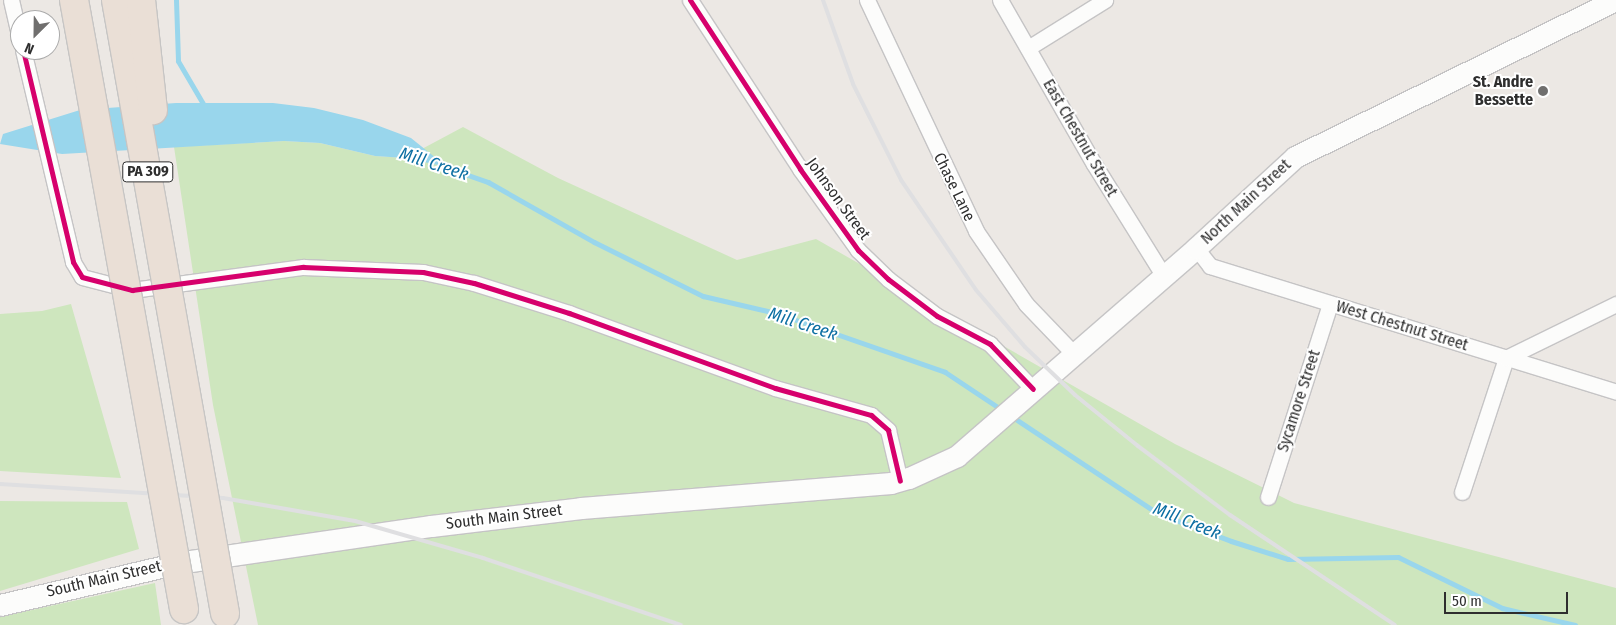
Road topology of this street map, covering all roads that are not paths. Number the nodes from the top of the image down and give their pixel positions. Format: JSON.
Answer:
{"nodes":[{"id":1,"x":74,"y":0,"type":"edge"},
{"id":2,"x":116,"y":0,"type":"edge"},
{"id":3,"x":141,"y":0,"type":"edge"},
{"id":4,"x":690,"y":0,"type":"edge"},
{"id":5,"x":867,"y":0,"type":"edge"},
{"id":6,"x":1000,"y":0,"type":"edge"},
{"id":7,"x":1106,"y":0,"type":"edge"},
{"id":8,"x":1615,"y":0,"type":"edge"},
{"id":9,"x":1028,"y":48,"type":"junction"},
{"id":10,"x":25,"y":60,"type":"edge"},
{"id":11,"x":1196,"y":248,"type":"junction"},
{"id":12,"x":1163,"y":275,"type":"junction"},
{"id":13,"x":1330,"y":304,"type":"junction"},
{"id":14,"x":1616,"y":304,"type":"edge"},
{"id":15,"x":179,"y":345,"type":"junction"},
{"id":16,"x":1074,"y":354,"type":"junction"},
{"id":17,"x":1506,"y":358,"type":"junction"},
{"id":18,"x":1616,"y":392,"type":"edge"},
{"id":19,"x":1027,"y":394,"type":"junction"},
{"id":20,"x":993,"y":426,"type":"joint"},
{"id":21,"x":900,"y":481,"type":"junction"},
{"id":22,"x":1462,"y":492,"type":"dead end"},
{"id":23,"x":1268,"y":497,"type":"dead end"},
{"id":24,"x":0,"y":605,"type":"edge"},
{"id":25,"x":184,"y":609,"type":"dead end"},
{"id":26,"x":224,"y":613,"type":"dead end"}],
"edges":[{"from":1,"to":25,"type":"highway","number":"PA 309","bridge":true},
{"from":2,"to":15,"type":"highway","number":"PA 309","bridge":true},
{"from":3,"to":15,"type":"highway","bridge":true},
{"from":4,"to":19,"type":"street","name":"Johnson Street"},
{"from":5,"to":16,"type":"street","name":"Chase Lane"},
{"from":6,"to":9,"type":"street","name":"East Chestnut Street"},
{"from":7,"to":9,"type":"street"},
{"from":8,"to":11,"type":"main road","name":"North Main Street"},
{"from":9,"to":12,"type":"street","name":"East Chestnut Street"},
{"from":10,"to":21,"type":"street"},
{"from":11,"to":12,"type":"main road","name":"North Main Street"},
{"from":11,"to":13,"type":"street","name":"West Chestnut Street"},
{"from":12,"to":16,"type":"main road","name":"North Main Street"},
{"from":13,"to":17,"type":"street","name":"West Chestnut Street"},
{"from":13,"to":23,"type":"street","name":"Sycamore Street"},
{"from":14,"to":17,"type":"street"},
{"from":15,"to":26,"type":"highway","number":"PA 309","bridge":true},
{"from":16,"to":19,"type":"main road","name":"North Main Street"},
{"from":17,"to":18,"type":"street","name":"West Chestnut Street"},
{"from":17,"to":22,"type":"street"},
{"from":19,"to":20,"type":"main road","name":"North Main Street"},
{"from":20,"to":21,"type":"main road","name":"South Main Street"},
{"from":21,"to":24,"type":"main road","name":"South Main Street"}]}
